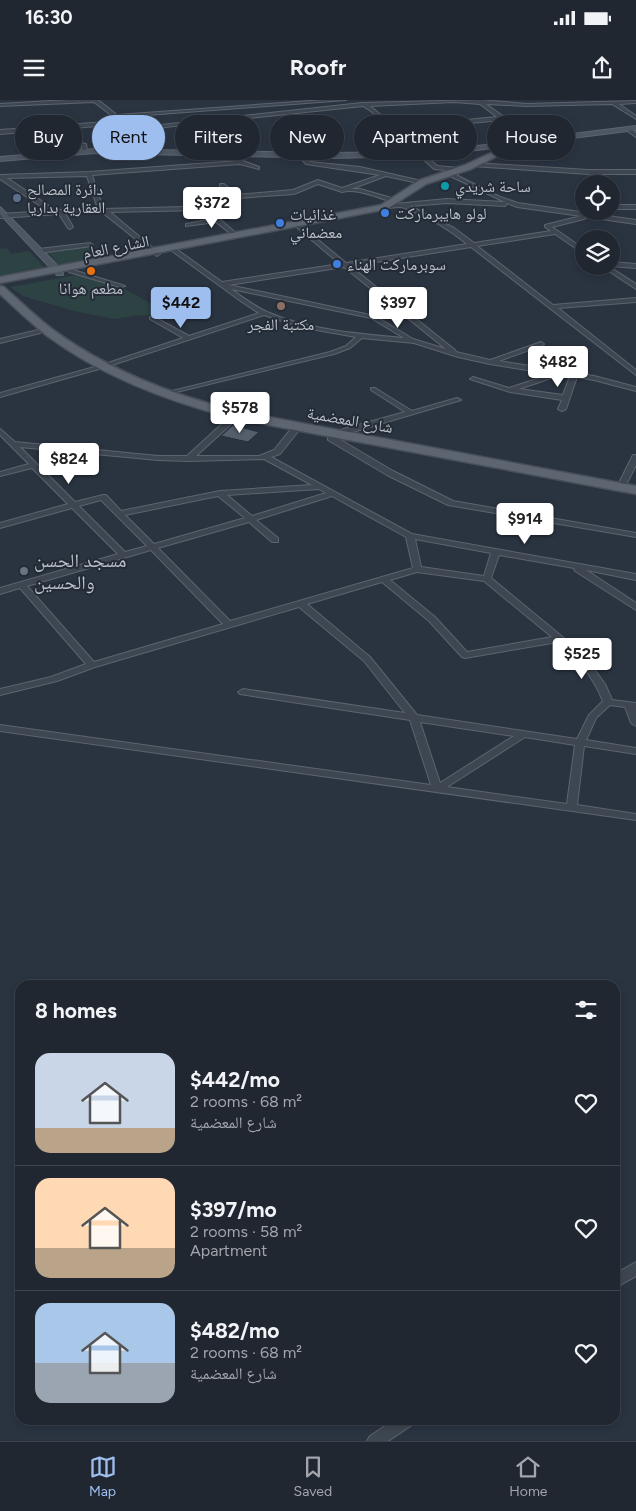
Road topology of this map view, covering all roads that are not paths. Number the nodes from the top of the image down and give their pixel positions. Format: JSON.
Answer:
{"nodes":[{"id":1,"x":95,"y":100,"type":"edge"},
{"id":2,"x":344,"y":100,"type":"edge"},
{"id":3,"x":480,"y":101,"type":"edge"},
{"id":4,"x":636,"y":102,"type":"edge"},
{"id":5,"x":362,"y":103,"type":"edge"},
{"id":6,"x":614,"y":103,"type":"junction"},
{"id":7,"x":0,"y":106,"type":"edge"},
{"id":8,"x":117,"y":115,"type":"edge"},
{"id":9,"x":132,"y":115,"type":"edge"},
{"id":10,"x":379,"y":115,"type":"edge"},
{"id":11,"x":497,"y":115,"type":"edge"},
{"id":12,"x":636,"y":118,"type":"edge"},
{"id":13,"x":92,"y":125,"type":"edge"},
{"id":14,"x":165,"y":125,"type":"edge"},
{"id":15,"x":636,"y":128,"type":"edge"},
{"id":16,"x":628,"y":129,"type":"junction"},
{"id":17,"x":0,"y":132,"type":"edge"},
{"id":18,"x":636,"y":135,"type":"edge"},
{"id":19,"x":575,"y":136,"type":"edge"},
{"id":20,"x":92,"y":147,"type":"edge"},
{"id":21,"x":0,"y":159,"type":"edge"},
{"id":22,"x":487,"y":159,"type":"edge"},
{"id":23,"x":305,"y":160,"type":"edge"},
{"id":24,"x":426,"y":160,"type":"edge"},
{"id":25,"x":241,"y":162,"type":"joint"},
{"id":26,"x":474,"y":165,"type":"junction"},
{"id":27,"x":257,"y":168,"type":"dead end"},
{"id":28,"x":462,"y":169,"type":"junction"},
{"id":29,"x":435,"y":172,"type":"junction"},
{"id":30,"x":588,"y":172,"type":"junction"},
{"id":31,"x":636,"y":172,"type":"edge"},
{"id":32,"x":448,"y":173,"type":"junction"},
{"id":33,"x":89,"y":174,"type":"junction"},
{"id":34,"x":387,"y":174,"type":"junction"},
{"id":35,"x":592,"y":175,"type":"edge"},
{"id":36,"x":1,"y":177,"type":"edge"},
{"id":37,"x":423,"y":182,"type":"junction"},
{"id":38,"x":222,"y":185,"type":"dead end"},
{"id":39,"x":342,"y":190,"type":"junction"},
{"id":40,"x":236,"y":197,"type":"junction"},
{"id":41,"x":393,"y":200,"type":"junction"},
{"id":42,"x":403,"y":205,"type":"junction"},
{"id":43,"x":517,"y":205,"type":"junction"},
{"id":44,"x":384,"y":206,"type":"junction"},
{"id":45,"x":620,"y":207,"type":"edge"},
{"id":46,"x":636,"y":207,"type":"edge"},
{"id":47,"x":203,"y":208,"type":"junction"},
{"id":48,"x":575,"y":210,"type":"edge"},
{"id":49,"x":103,"y":211,"type":"junction"},
{"id":50,"x":54,"y":212,"type":"junction"},
{"id":51,"x":61,"y":212,"type":"junction"},
{"id":52,"x":2,"y":214,"type":"edge"},
{"id":53,"x":620,"y":219,"type":"edge"},
{"id":54,"x":217,"y":220,"type":"junction"},
{"id":55,"x":575,"y":220,"type":"edge"},
{"id":56,"x":636,"y":222,"type":"edge"},
{"id":57,"x":297,"y":224,"type":"junction"},
{"id":58,"x":188,"y":225,"type":"dead end"},
{"id":59,"x":70,"y":227,"type":"dead end"},
{"id":60,"x":556,"y":232,"type":"junction"},
{"id":61,"x":235,"y":235,"type":"junction"},
{"id":62,"x":90,"y":244,"type":"dead end"},
{"id":63,"x":473,"y":245,"type":"junction"},
{"id":64,"x":575,"y":246,"type":"edge"},
{"id":65,"x":172,"y":249,"type":"junction"},
{"id":66,"x":39,"y":251,"type":"junction"},
{"id":67,"x":155,"y":252,"type":"junction"},
{"id":68,"x":345,"y":265,"type":"junction"},
{"id":69,"x":620,"y":265,"type":"edge"},
{"id":70,"x":636,"y":266,"type":"edge"},
{"id":71,"x":58,"y":271,"type":"junction"},
{"id":72,"x":71,"y":271,"type":"junction"},
{"id":73,"x":618,"y":275,"type":"edge"},
{"id":74,"x":0,"y":280,"type":"edge"},
{"id":75,"x":0,"y":284,"type":"edge"},
{"id":76,"x":221,"y":284,"type":"junction"},
{"id":77,"x":122,"y":286,"type":"dead end"},
{"id":78,"x":636,"y":287,"type":"edge"},
{"id":79,"x":0,"y":289,"type":"edge"},
{"id":80,"x":0,"y":299,"type":"edge"},
{"id":81,"x":636,"y":300,"type":"edge"},
{"id":82,"x":552,"y":307,"type":"junction"},
{"id":83,"x":264,"y":313,"type":"junction"},
{"id":84,"x":152,"y":318,"type":"dead end"},
{"id":85,"x":38,"y":332,"type":"junction"},
{"id":86,"x":361,"y":336,"type":"junction"},
{"id":87,"x":189,"y":338,"type":"junction"},
{"id":88,"x":0,"y":341,"type":"edge"},
{"id":89,"x":415,"y":341,"type":"junction"},
{"id":90,"x":541,"y":344,"type":"dead end"},
{"id":91,"x":458,"y":355,"type":"junction"},
{"id":92,"x":490,"y":362,"type":"junction"},
{"id":93,"x":100,"y":367,"type":"junction"},
{"id":94,"x":561,"y":373,"type":"junction"},
{"id":95,"x":636,"y":373,"type":"edge"},
{"id":96,"x":574,"y":375,"type":"junction"},
{"id":97,"x":473,"y":379,"type":"dead end"},
{"id":98,"x":373,"y":389,"type":"dead end"},
{"id":99,"x":636,"y":389,"type":"edge"},
{"id":100,"x":508,"y":390,"type":"junction"},
{"id":101,"x":166,"y":394,"type":"junction"},
{"id":102,"x":0,"y":395,"type":"edge"},
{"id":103,"x":566,"y":398,"type":"junction"},
{"id":104,"x":457,"y":400,"type":"dead end"},
{"id":105,"x":562,"y":409,"type":"dead end"},
{"id":106,"x":409,"y":412,"type":"junction"},
{"id":107,"x":236,"y":417,"type":"junction"},
{"id":108,"x":295,"y":429,"type":"junction"},
{"id":109,"x":0,"y":431,"type":"edge"},
{"id":110,"x":334,"y":436,"type":"junction"},
{"id":111,"x":12,"y":444,"type":"junction"},
{"id":112,"x":266,"y":457,"type":"junction"},
{"id":113,"x":188,"y":459,"type":"junction"},
{"id":114,"x":635,"y":461,"type":"edge"},
{"id":115,"x":34,"y":465,"type":"junction"},
{"id":116,"x":0,"y":474,"type":"edge"},
{"id":117,"x":320,"y":486,"type":"junction"},
{"id":118,"x":620,"y":489,"type":"junction"},
{"id":119,"x":636,"y":490,"type":"edge"},
{"id":120,"x":220,"y":493,"type":"junction"},
{"id":121,"x":332,"y":494,"type":"junction"},
{"id":122,"x":636,"y":494,"type":"edge"},
{"id":123,"x":73,"y":504,"type":"junction"},
{"id":124,"x":118,"y":514,"type":"junction"},
{"id":125,"x":250,"y":519,"type":"junction"},
{"id":126,"x":0,"y":526,"type":"edge"},
{"id":127,"x":410,"y":536,"type":"junction"},
{"id":128,"x":636,"y":536,"type":"edge"},
{"id":129,"x":275,"y":540,"type":"dead end"},
{"id":130,"x":150,"y":547,"type":"junction"},
{"id":131,"x":496,"y":552,"type":"junction"},
{"id":132,"x":122,"y":554,"type":"junction"},
{"id":133,"x":574,"y":566,"type":"junction"},
{"id":134,"x":417,"y":570,"type":"junction"},
{"id":135,"x":636,"y":578,"type":"edge"},
{"id":136,"x":384,"y":579,"type":"junction"},
{"id":137,"x":487,"y":579,"type":"junction"},
{"id":138,"x":22,"y":585,"type":"junction"},
{"id":139,"x":0,"y":591,"type":"edge"},
{"id":140,"x":300,"y":604,"type":"junction"},
{"id":141,"x":636,"y":607,"type":"edge"},
{"id":142,"x":229,"y":624,"type":"junction"},
{"id":143,"x":559,"y":638,"type":"junction"},
{"id":144,"x":92,"y":665,"type":"junction"},
{"id":145,"x":0,"y":692,"type":"edge"},
{"id":146,"x":243,"y":692,"type":"dead end"},
{"id":147,"x":608,"y":702,"type":"junction"},
{"id":148,"x":633,"y":706,"type":"edge"},
{"id":149,"x":414,"y":718,"type":"junction"},
{"id":150,"x":636,"y":723,"type":"edge"},
{"id":151,"x":0,"y":728,"type":"edge"},
{"id":152,"x":524,"y":734,"type":"junction"},
{"id":153,"x":580,"y":743,"type":"junction"},
{"id":154,"x":636,"y":751,"type":"edge"},
{"id":155,"x":437,"y":789,"type":"junction"},
{"id":156,"x":572,"y":808,"type":"junction"},
{"id":157,"x":636,"y":817,"type":"edge"},
{"id":158,"x":636,"y":1268,"type":"edge"},
{"id":159,"x":620,"y":1279,"type":"edge"},
{"id":160,"x":399,"y":1425,"type":"edge"},
{"id":161,"x":375,"y":1441,"type":"edge"}],
"edges":[{"from":1,"to":7,"type":"street"},
{"from":1,"to":8,"type":"street"},
{"from":2,"to":9,"type":"street"},
{"from":3,"to":5,"type":"street"},
{"from":3,"to":6,"type":"street"},
{"from":3,"to":11,"type":"street"},
{"from":4,"to":6,"type":"street"},
{"from":5,"to":10,"type":"street"},
{"from":5,"to":14,"type":"street"},
{"from":6,"to":12,"type":"street"},
{"from":13,"to":17,"type":"street"},
{"from":15,"to":16,"type":"street"},
{"from":16,"to":18,"type":"street"},
{"from":16,"to":19,"type":"street"},
{"from":20,"to":21,"type":"street"},
{"from":22,"to":26,"type":"main road"},
{"from":23,"to":34,"type":"street"},
{"from":24,"to":29,"type":"street"},
{"from":25,"to":27,"type":"street"},
{"from":25,"to":33,"type":"street"},
{"from":26,"to":28,"type":"main road"},
{"from":26,"to":30,"type":"street"},
{"from":28,"to":29,"type":"street"},
{"from":28,"to":32,"type":"main road"},
{"from":29,"to":32,"type":"main road"},
{"from":29,"to":37,"type":"main road"},
{"from":30,"to":31,"type":"street"},
{"from":30,"to":35,"type":"street"},
{"from":32,"to":43,"type":"street"},
{"from":33,"to":36,"type":"street"},
{"from":33,"to":49,"type":"street"},
{"from":34,"to":37,"type":"street"},
{"from":34,"to":39,"type":"street"},
{"from":36,"to":50,"type":"street"},
{"from":37,"to":41,"type":"main road"},
{"from":38,"to":40,"type":"street"},
{"from":39,"to":40,"type":"street"},
{"from":39,"to":41,"type":"street"},
{"from":40,"to":47,"type":"street"},
{"from":41,"to":44,"type":"main road"},
{"from":42,"to":43,"type":"street"},
{"from":42,"to":44,"type":"street"},
{"from":42,"to":63,"type":"street"},
{"from":43,"to":48,"type":"street"},
{"from":44,"to":57,"type":"main road","name":"الشارع العام"},
{"from":45,"to":46,"type":"street"},
{"from":47,"to":49,"type":"street"},
{"from":47,"to":54,"type":"street"},
{"from":49,"to":51,"type":"street"},
{"from":49,"to":67,"type":"street"},
{"from":50,"to":51,"type":"street"},
{"from":50,"to":52,"type":"street"},
{"from":51,"to":59,"type":"street"},
{"from":52,"to":66,"type":"street"},
{"from":53,"to":56,"type":"street"},
{"from":54,"to":58,"type":"street"},
{"from":54,"to":61,"type":"street"},
{"from":55,"to":60,"type":"street"},
{"from":57,"to":61,"type":"main road"},
{"from":57,"to":65,"type":"main road","name":"الشارع العام"},
{"from":57,"to":68,"type":"street"},
{"from":60,"to":63,"type":"street"},
{"from":60,"to":64,"type":"street"},
{"from":61,"to":65,"type":"main road"},
{"from":62,"to":66,"type":"street"},
{"from":63,"to":68,"type":"street"},
{"from":63,"to":82,"type":"street"},
{"from":65,"to":67,"type":"main road","name":"الشارع العام"},
{"from":65,"to":76,"type":"street"},
{"from":66,"to":71,"type":"street"},
{"from":67,"to":71,"type":"main road","name":"الشارع العام"},
{"from":67,"to":72,"type":"main road","name":"الشارع العام"},
{"from":68,"to":76,"type":"street"},
{"from":68,"to":91,"type":"street"},
{"from":69,"to":70,"type":"street"},
{"from":71,"to":72,"type":"main road","name":"الشارع العام"},
{"from":71,"to":74,"type":"main road","name":"الشارع العام"},
{"from":71,"to":75,"type":"main road","name":"الشارع العام"},
{"from":72,"to":77,"type":"street"},
{"from":73,"to":78,"type":"street"},
{"from":76,"to":83,"type":"street"},
{"from":76,"to":89,"type":"street"},
{"from":79,"to":93,"type":"main road","name":"شارع المعضمية"},
{"from":80,"to":85,"type":"main road","name":"شارع المعضمية"},
{"from":81,"to":82,"type":"street"},
{"from":82,"to":95,"type":"street"},
{"from":83,"to":86,"type":"street"},
{"from":83,"to":87,"type":"street"},
{"from":84,"to":87,"type":"street"},
{"from":85,"to":88,"type":"street"},
{"from":85,"to":93,"type":"main road","name":"شارع المعضمية"},
{"from":86,"to":89,"type":"street"},
{"from":86,"to":101,"type":"street"},
{"from":87,"to":93,"type":"street"},
{"from":89,"to":91,"type":"street"},
{"from":90,"to":92,"type":"street"},
{"from":91,"to":92,"type":"street"},
{"from":92,"to":94,"type":"street"},
{"from":93,"to":101,"type":"main road","name":"شارع المعضمية"},
{"from":93,"to":102,"type":"street"},
{"from":93,"to":107,"type":"main road","name":"شارع المعضمية"},
{"from":94,"to":96,"type":"street"},
{"from":94,"to":100,"type":"street"},
{"from":96,"to":99,"type":"street"},
{"from":96,"to":103,"type":"street"},
{"from":97,"to":100,"type":"street"},
{"from":98,"to":106,"type":"street"},
{"from":100,"to":103,"type":"street"},
{"from":101,"to":107,"type":"main road","name":"شارع المعضمية"},
{"from":103,"to":105,"type":"street"},
{"from":104,"to":106,"type":"street"},
{"from":106,"to":110,"type":"street"},
{"from":107,"to":108,"type":"main road","name":"شارع المعضمية"},
{"from":107,"to":113,"type":"street"},
{"from":108,"to":110,"type":"main road","name":"شارع المعضمية"},
{"from":108,"to":112,"type":"street"},
{"from":109,"to":111,"type":"street"},
{"from":110,"to":118,"type":"main road","name":"شارع المعضمية"},
{"from":110,"to":128,"type":"street"},
{"from":111,"to":113,"type":"street"},
{"from":111,"to":115,"type":"street"},
{"from":112,"to":113,"type":"street"},
{"from":112,"to":117,"type":"street"},
{"from":114,"to":118,"type":"street"},
{"from":115,"to":116,"type":"street"},
{"from":115,"to":123,"type":"street"},
{"from":117,"to":120,"type":"street"},
{"from":117,"to":121,"type":"street"},
{"from":118,"to":119,"type":"main road","name":"شارع المعضمية"},
{"from":118,"to":122,"type":"main road","name":"شارع المعضمية"},
{"from":120,"to":124,"type":"street"},
{"from":120,"to":125,"type":"street"},
{"from":121,"to":125,"type":"street"},
{"from":121,"to":127,"type":"street"},
{"from":123,"to":124,"type":"street"},
{"from":123,"to":126,"type":"street"},
{"from":123,"to":132,"type":"street"},
{"from":124,"to":130,"type":"street"},
{"from":125,"to":129,"type":"street"},
{"from":125,"to":130,"type":"street"},
{"from":127,"to":131,"type":"street"},
{"from":127,"to":134,"type":"street"},
{"from":130,"to":132,"type":"street"},
{"from":130,"to":142,"type":"street"},
{"from":131,"to":133,"type":"street"},
{"from":131,"to":137,"type":"street"},
{"from":132,"to":138,"type":"street"},
{"from":133,"to":135,"type":"street"},
{"from":133,"to":141,"type":"street"},
{"from":134,"to":136,"type":"street"},
{"from":134,"to":137,"type":"street"},
{"from":136,"to":140,"type":"street"},
{"from":136,"to":143,"type":"street"},
{"from":137,"to":143,"type":"street"},
{"from":138,"to":139,"type":"street"},
{"from":138,"to":144,"type":"street"},
{"from":140,"to":142,"type":"street"},
{"from":140,"to":149,"type":"street"},
{"from":142,"to":144,"type":"street"},
{"from":143,"to":147,"type":"street"},
{"from":144,"to":145,"type":"street"},
{"from":146,"to":149,"type":"street"},
{"from":147,"to":148,"type":"street"},
{"from":147,"to":153,"type":"street"},
{"from":148,"to":150,"type":"street"},
{"from":149,"to":152,"type":"street"},
{"from":149,"to":155,"type":"street"},
{"from":151,"to":155,"type":"street"},
{"from":152,"to":153,"type":"street"},
{"from":152,"to":155,"type":"street"},
{"from":153,"to":154,"type":"street"},
{"from":153,"to":156,"type":"street"},
{"from":155,"to":156,"type":"street"},
{"from":156,"to":157,"type":"street"},
{"from":158,"to":159,"type":"street"},
{"from":160,"to":161,"type":"street"}]}
